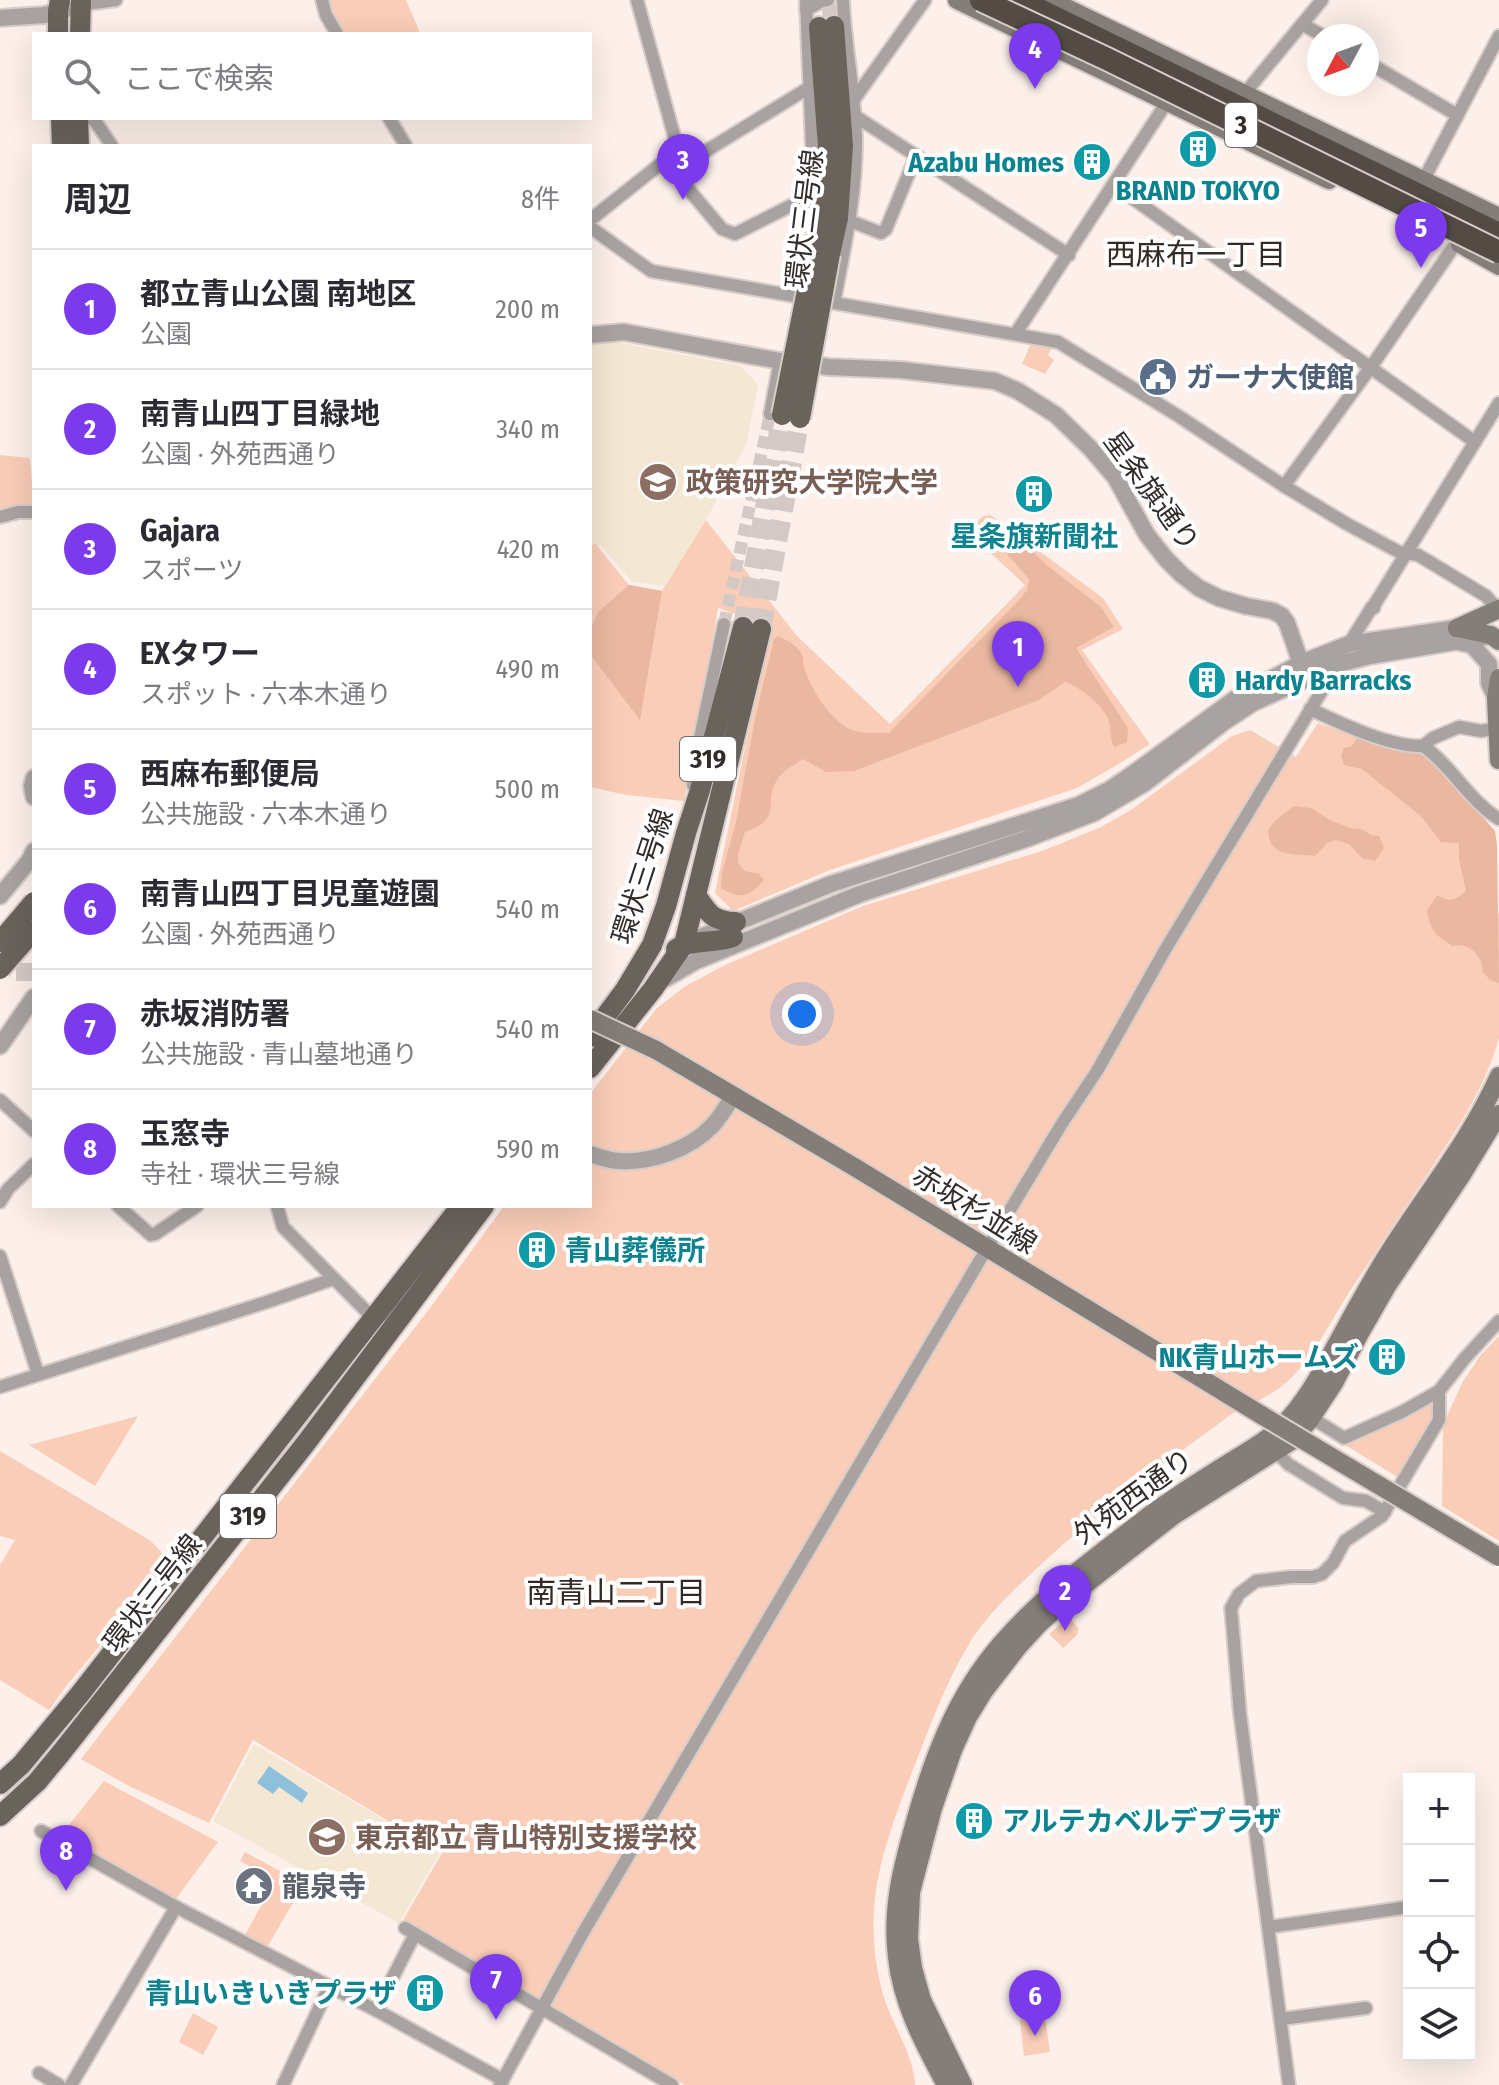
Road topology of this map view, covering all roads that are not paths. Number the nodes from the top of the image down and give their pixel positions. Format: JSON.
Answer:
{"nodes":[{"id":1,"x":116,"y":0,"type":"edge"},
{"id":2,"x":322,"y":0,"type":"edge"},
{"id":3,"x":637,"y":0,"type":"edge"},
{"id":4,"x":828,"y":0,"type":"edge"},
{"id":5,"x":925,"y":0,"type":"edge"},
{"id":6,"x":957,"y":0,"type":"edge"},
{"id":7,"x":981,"y":0,"type":"edge"},
{"id":8,"x":1000,"y":0,"type":"edge"},
{"id":9,"x":1019,"y":0,"type":"edge"},
{"id":10,"x":1050,"y":0,"type":"edge"},
{"id":11,"x":1322,"y":0,"type":"edge"},
{"id":12,"x":81,"y":2,"type":"edge"},
{"id":13,"x":59,"y":6,"type":"edge"},
{"id":14,"x":825,"y":10,"type":"edge"},
{"id":15,"x":0,"y":18,"type":"edge"},
{"id":16,"x":1302,"y":24,"type":"junction"},
{"id":17,"x":1307,"y":27,"type":"edge"},
{"id":18,"x":58,"y":32,"type":"edge"},
{"id":19,"x":80,"y":32,"type":"edge"},
{"id":20,"x":336,"y":32,"type":"edge"},
{"id":21,"x":1499,"y":36,"type":"edge"},
{"id":22,"x":1379,"y":69,"type":"edge"},
{"id":23,"x":810,"y":87,"type":"junction"},
{"id":24,"x":1245,"y":93,"type":"junction"},
{"id":25,"x":855,"y":98,"type":"junction"},
{"id":26,"x":1167,"y":102,"type":"junction"},
{"id":27,"x":1457,"y":115,"type":"junction"},
{"id":28,"x":855,"y":116,"type":"junction"},
{"id":29,"x":61,"y":120,"type":"edge"},
{"id":30,"x":78,"y":120,"type":"edge"},
{"id":31,"x":93,"y":120,"type":"edge"},
{"id":32,"x":390,"y":120,"type":"edge"},
{"id":33,"x":62,"y":144,"type":"edge"},
{"id":34,"x":79,"y":144,"type":"edge"},
{"id":35,"x":111,"y":144,"type":"edge"},
{"id":36,"x":405,"y":144,"type":"edge"},
{"id":37,"x":678,"y":150,"type":"junction"},
{"id":38,"x":916,"y":156,"type":"junction"},
{"id":39,"x":680,"y":167,"type":"junction"},
{"id":40,"x":1423,"y":181,"type":"junction"},
{"id":41,"x":1114,"y":185,"type":"junction"},
{"id":42,"x":1453,"y":196,"type":"junction"},
{"id":43,"x":806,"y":198,"type":"junction"},
{"id":44,"x":1376,"y":202,"type":"junction"},
{"id":45,"x":1499,"y":217,"type":"edge"},
{"id":46,"x":592,"y":218,"type":"edge"},
{"id":47,"x":850,"y":221,"type":"junction"},
{"id":48,"x":1499,"y":224,"type":"edge"},
{"id":49,"x":592,"y":228,"type":"edge"},
{"id":50,"x":1499,"y":234,"type":"edge"},
{"id":51,"x":1457,"y":242,"type":"junction"},
{"id":52,"x":823,"y":249,"type":"junction"},
{"id":53,"x":1499,"y":252,"type":"edge"},
{"id":54,"x":1069,"y":255,"type":"junction"},
{"id":55,"x":1499,"y":263,"type":"edge"},
{"id":56,"x":834,"y":303,"type":"junction"},
{"id":57,"x":1016,"y":333,"type":"junction"},
{"id":58,"x":592,"y":335,"type":"edge"},
{"id":59,"x":780,"y":361,"type":"junction"},
{"id":60,"x":1371,"y":367,"type":"junction"},
{"id":61,"x":1499,"y":403,"type":"edge"},
{"id":62,"x":784,"y":416,"type":"joint"},
{"id":63,"x":1475,"y":442,"type":"junction"},
{"id":64,"x":1284,"y":486,"type":"junction"},
{"id":65,"x":32,"y":512,"type":"edge"},
{"id":66,"x":0,"y":517,"type":"edge"},
{"id":67,"x":1406,"y":553,"type":"junction"},
{"id":68,"x":1499,"y":608,"type":"edge"},
{"id":69,"x":1457,"y":635,"type":"junction"},
{"id":70,"x":1496,"y":636,"type":"edge"},
{"id":71,"x":1349,"y":644,"type":"junction"},
{"id":72,"x":1338,"y":664,"type":"junction"},
{"id":73,"x":1303,"y":670,"type":"junction"},
{"id":74,"x":1499,"y":678,"type":"edge"},
{"id":75,"x":1496,"y":698,"type":"junction"},
{"id":76,"x":1310,"y":709,"type":"junction"},
{"id":77,"x":1497,"y":728,"type":"junction"},
{"id":78,"x":1423,"y":746,"type":"junction"},
{"id":79,"x":1499,"y":760,"type":"edge"},
{"id":80,"x":1499,"y":819,"type":"edge"},
{"id":81,"x":32,"y":855,"type":"edge"},
{"id":82,"x":670,"y":891,"type":"junction"},
{"id":83,"x":696,"y":895,"type":"junction"},
{"id":84,"x":0,"y":896,"type":"edge"},
{"id":85,"x":832,"y":903,"type":"junction"},
{"id":86,"x":32,"y":904,"type":"edge"},
{"id":87,"x":735,"y":929,"type":"junction"},
{"id":88,"x":32,"y":933,"type":"edge"},
{"id":89,"x":0,"y":942,"type":"edge"},
{"id":90,"x":684,"y":944,"type":"junction"},
{"id":91,"x":5,"y":971,"type":"edge"},
{"id":92,"x":653,"y":989,"type":"junction"},
{"id":93,"x":32,"y":1000,"type":"edge"},
{"id":94,"x":592,"y":1020,"type":"edge"},
{"id":95,"x":592,"y":1035,"type":"edge"},
{"id":96,"x":592,"y":1036,"type":"edge"},
{"id":97,"x":0,"y":1046,"type":"edge"},
{"id":98,"x":592,"y":1065,"type":"edge"},
{"id":99,"x":1499,"y":1076,"type":"edge"},
{"id":100,"x":733,"y":1096,"type":"junction"},
{"id":101,"x":0,"y":1100,"type":"edge"},
{"id":102,"x":1498,"y":1116,"type":"edge"},
{"id":103,"x":32,"y":1129,"type":"edge"},
{"id":104,"x":592,"y":1155,"type":"edge"},
{"id":105,"x":32,"y":1166,"type":"edge"},
{"id":106,"x":0,"y":1202,"type":"edge"},
{"id":107,"x":120,"y":1208,"type":"edge"},
{"id":108,"x":194,"y":1208,"type":"edge"},
{"id":109,"x":278,"y":1208,"type":"edge"},
{"id":110,"x":459,"y":1208,"type":"edge"},
{"id":111,"x":482,"y":1208,"type":"edge"},
{"id":112,"x":987,"y":1249,"type":"junction"},
{"id":113,"x":0,"y":1256,"type":"edge"},
{"id":114,"x":333,"y":1279,"type":"junction"},
{"id":115,"x":412,"y":1302,"type":"junction"},
{"id":116,"x":374,"y":1319,"type":"junction"},
{"id":117,"x":1499,"y":1321,"type":"edge"},
{"id":118,"x":38,"y":1374,"type":"junction"},
{"id":119,"x":0,"y":1387,"type":"edge"},
{"id":120,"x":1439,"y":1391,"type":"junction"},
{"id":121,"x":1305,"y":1413,"type":"junction"},
{"id":122,"x":1271,"y":1446,"type":"junction"},
{"id":123,"x":1385,"y":1512,"type":"junction"},
{"id":124,"x":1499,"y":1557,"type":"edge"},
{"id":125,"x":0,"y":1784,"type":"edge"},
{"id":126,"x":0,"y":1816,"type":"edge"},
{"id":127,"x":41,"y":1831,"type":"dead end"},
{"id":128,"x":176,"y":1907,"type":"junction"},
{"id":129,"x":1403,"y":1908,"type":"edge"},
{"id":130,"x":1269,"y":1927,"type":"junction"},
{"id":131,"x":329,"y":1987,"type":"junction"},
{"id":132,"x":1366,"y":2008,"type":"dead end"},
{"id":133,"x":541,"y":2009,"type":"junction"},
{"id":134,"x":376,"y":2010,"type":"junction"},
{"id":135,"x":1281,"y":2019,"type":"junction"},
{"id":136,"x":39,"y":2073,"type":"dead end"},
{"id":137,"x":952,"y":2081,"type":"edge"},
{"id":138,"x":502,"y":2083,"type":"edge"},
{"id":139,"x":59,"y":2085,"type":"edge"},
{"id":140,"x":71,"y":2085,"type":"edge"},
{"id":141,"x":283,"y":2085,"type":"edge"},
{"id":142,"x":672,"y":2085,"type":"edge"},
{"id":143,"x":1289,"y":2085,"type":"edge"}],
"edges":[{"from":1,"to":12,"type":"street"},
{"from":2,"to":20,"type":"street"},
{"from":3,"to":37,"type":"street"},
{"from":4,"to":14,"type":"street"},
{"from":5,"to":25,"type":"street"},
{"from":6,"to":26,"type":"main road"},
{"from":7,"to":53,"type":"highway","number":"3","bridge":true},
{"from":8,"to":44,"type":"main road"},
{"from":9,"to":50,"type":"highway","number":"3"},
{"from":10,"to":24,"type":"main road"},
{"from":11,"to":16,"type":"street"},
{"from":12,"to":13,"type":"street"},
{"from":12,"to":19,"type":"main road"},
{"from":13,"to":15,"type":"street"},
{"from":13,"to":18,"type":"main road"},
{"from":14,"to":23,"type":"street"},
{"from":14,"to":25,"type":"street"},
{"from":14,"to":52,"type":"main road","name":"環状三号線"},
{"from":16,"to":17,"type":"street"},
{"from":16,"to":24,"type":"street"},
{"from":21,"to":27,"type":"street"},
{"from":22,"to":27,"type":"street"},
{"from":23,"to":39,"type":"street"},
{"from":23,"to":43,"type":"street"},
{"from":24,"to":40,"type":"main road"},
{"from":25,"to":28,"type":"street"},
{"from":26,"to":41,"type":"street"},
{"from":26,"to":44,"type":"main road"},
{"from":27,"to":40,"type":"street"},
{"from":28,"to":38,"type":"street"},
{"from":28,"to":47,"type":"street"},
{"from":29,"to":33,"type":"main road"},
{"from":30,"to":34,"type":"main road"},
{"from":31,"to":35,"type":"street"},
{"from":32,"to":36,"type":"street"},
{"from":37,"to":39,"type":"street"},
{"from":37,"to":46,"type":"street"},
{"from":38,"to":47,"type":"street"},
{"from":38,"to":54,"type":"street"},
{"from":39,"to":43,"type":"street"},
{"from":40,"to":42,"type":"main road"},
{"from":41,"to":54,"type":"street"},
{"from":41,"to":60,"type":"street"},
{"from":42,"to":45,"type":"main road"},
{"from":42,"to":48,"type":"main road"},
{"from":43,"to":52,"type":"street"},
{"from":44,"to":51,"type":"main road"},
{"from":47,"to":52,"type":"street"},
{"from":47,"to":56,"type":"street"},
{"from":49,"to":56,"type":"street"},
{"from":51,"to":55,"type":"main road"},
{"from":51,"to":60,"type":"street"},
{"from":52,"to":62,"type":"main road","name":"環状三号線","bridge":true},
{"from":54,"to":57,"type":"street"},
{"from":56,"to":57,"type":"street"},
{"from":57,"to":64,"type":"street"},
{"from":58,"to":59,"type":"street"},
{"from":59,"to":62,"type":"street"},
{"from":59,"to":73,"type":"street","name":"星条旗通り"},
{"from":60,"to":63,"type":"street"},
{"from":60,"to":64,"type":"street"},
{"from":61,"to":63,"type":"street"},
{"from":63,"to":67,"type":"street"},
{"from":64,"to":67,"type":"street"},
{"from":65,"to":66,"type":"street"},
{"from":67,"to":68,"type":"street"},
{"from":67,"to":71,"type":"street"},
{"from":68,"to":69,"type":"main road"},
{"from":69,"to":70,"type":"main road"},
{"from":69,"to":71,"type":"street"},
{"from":69,"to":72,"type":"street"},
{"from":69,"to":75,"type":"street"},
{"from":71,"to":72,"type":"street"},
{"from":71,"to":73,"type":"street"},
{"from":72,"to":73,"type":"street"},
{"from":72,"to":76,"type":"street"},
{"from":73,"to":76,"type":"street"},
{"from":73,"to":85,"type":"street"},
{"from":73,"to":87,"type":"street"},
{"from":74,"to":75,"type":"main road"},
{"from":75,"to":77,"type":"main road"},
{"from":76,"to":78,"type":"street"},
{"from":76,"to":112,"type":"street"},
{"from":77,"to":78,"type":"street"},
{"from":77,"to":79,"type":"main road"},
{"from":78,"to":80,"type":"street"},
{"from":81,"to":84,"type":"street"},
{"from":82,"to":83,"type":"main road","name":"環状三号線","number":"319"},
{"from":82,"to":90,"type":"main road"},
{"from":82,"to":95,"type":"main road","name":"環状三号線","number":"319"},
{"from":83,"to":87,"type":"main road"},
{"from":83,"to":90,"type":"main road","name":"環状三号線","number":"319"},
{"from":85,"to":87,"type":"street"},
{"from":85,"to":92,"type":"street"},
{"from":86,"to":89,"type":"main road","bridge":true},
{"from":87,"to":90,"type":"main road"},
{"from":88,"to":91,"type":"main road","bridge":true},
{"from":90,"to":92,"type":"main road","name":"環状三号線","number":"319"},
{"from":90,"to":96,"type":"main road"},
{"from":92,"to":98,"type":"main road","name":"環状三号線","number":"319"},
{"from":93,"to":97,"type":"street"},
{"from":94,"to":100,"type":"main road","name":"赤坂杉並線","bridge":true},
{"from":99,"to":121,"type":"main road","name":"外苑西通り"},
{"from":100,"to":104,"type":"street"},
{"from":100,"to":112,"type":"main road","name":"赤坂杉並線"},
{"from":101,"to":103,"type":"street"},
{"from":102,"to":121,"type":"main road","name":"外苑西通り"},
{"from":105,"to":106,"type":"street"},
{"from":107,"to":108,"type":"street"},
{"from":109,"to":114,"type":"street"},
{"from":110,"to":116,"type":"main road","name":"環状三号線","number":"319"},
{"from":111,"to":115,"type":"main road","name":"環状三号線","number":"319"},
{"from":112,"to":124,"type":"main road","name":"赤坂杉並線","bridge":true},
{"from":112,"to":133,"type":"street"},
{"from":113,"to":118,"type":"street"},
{"from":114,"to":116,"type":"street"},
{"from":114,"to":118,"type":"street"},
{"from":115,"to":116,"type":"street"},
{"from":115,"to":126,"type":"main road","name":"環状三号線","number":"319"},
{"from":116,"to":125,"type":"main road","name":"環状三号線","number":"319"},
{"from":117,"to":120,"type":"street"},
{"from":118,"to":119,"type":"street"},
{"from":120,"to":121,"type":"street"},
{"from":120,"to":123,"type":"street"},
{"from":121,"to":122,"type":"main road","name":"外苑西通り"},
{"from":122,"to":123,"type":"street"},
{"from":122,"to":137,"type":"main road","name":"外苑西通り"},
{"from":123,"to":130,"type":"street"},
{"from":127,"to":128,"type":"street"},
{"from":128,"to":131,"type":"street"},
{"from":128,"to":140,"type":"street"},
{"from":129,"to":130,"type":"street"},
{"from":130,"to":135,"type":"street"},
{"from":131,"to":134,"type":"street"},
{"from":131,"to":141,"type":"street"},
{"from":132,"to":135,"type":"street"},
{"from":133,"to":134,"type":"street"},
{"from":133,"to":138,"type":"street"},
{"from":133,"to":142,"type":"street"},
{"from":134,"to":138,"type":"street"},
{"from":135,"to":143,"type":"street"},
{"from":136,"to":139,"type":"street"}]}
